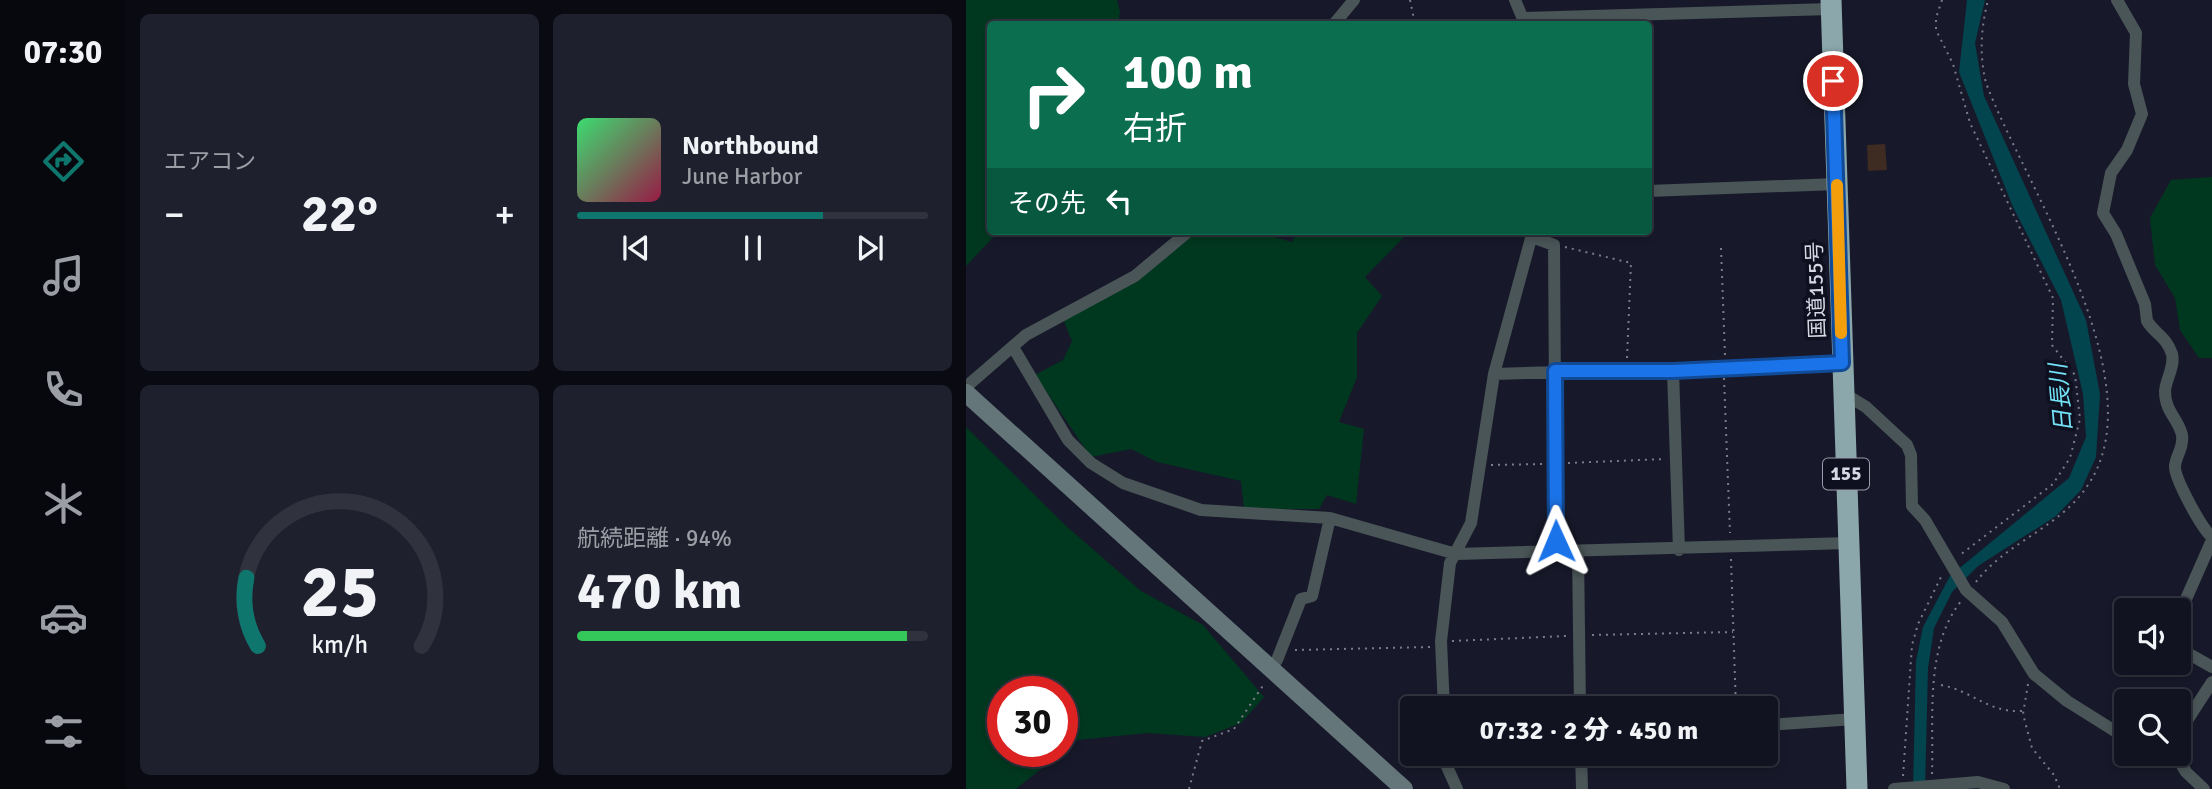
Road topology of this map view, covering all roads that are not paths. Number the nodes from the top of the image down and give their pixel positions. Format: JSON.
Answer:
{"nodes":[{"id":1,"x":1354,"y":0,"type":"edge"},
{"id":2,"x":1515,"y":0,"type":"edge"},
{"id":3,"x":2117,"y":0,"type":"edge"},
{"id":4,"x":1831,"y":5,"type":"edge"},
{"id":5,"x":1336,"y":21,"type":"edge"},
{"id":6,"x":1524,"y":21,"type":"edge"},
{"id":7,"x":1837,"y":184,"type":"junction"},
{"id":8,"x":1652,"y":191,"type":"edge"},
{"id":9,"x":1184,"y":235,"type":"edge"},
{"id":10,"x":1532,"y":235,"type":"edge"},
{"id":11,"x":1534,"y":235,"type":"edge"},
{"id":12,"x":1013,"y":347,"type":"junction"},
{"id":13,"x":1842,"y":363,"type":"junction"},
{"id":14,"x":1555,"y":371,"type":"junction"},
{"id":15,"x":1673,"y":371,"type":"junction"},
{"id":16,"x":1494,"y":374,"type":"junction"},
{"id":17,"x":966,"y":387,"type":"edge"},
{"id":18,"x":966,"y":393,"type":"edge"},
{"id":19,"x":1843,"y":393,"type":"junction"},
{"id":20,"x":1330,"y":518,"type":"junction"},
{"id":21,"x":2212,"y":539,"type":"edge"},
{"id":22,"x":1849,"y":543,"type":"junction"},
{"id":23,"x":1679,"y":550,"type":"junction"},
{"id":24,"x":1556,"y":551,"type":"junction"},
{"id":25,"x":1578,"y":551,"type":"junction"},
{"id":26,"x":1456,"y":554,"type":"junction"},
{"id":27,"x":2186,"y":598,"type":"edge"},
{"id":28,"x":2191,"y":655,"type":"edge"},
{"id":29,"x":2212,"y":667,"type":"edge"},
{"id":30,"x":1271,"y":670,"type":"junction"},
{"id":31,"x":2212,"y":682,"type":"edge"},
{"id":32,"x":1443,"y":696,"type":"edge"},
{"id":33,"x":1580,"y":696,"type":"edge"},
{"id":34,"x":2191,"y":714,"type":"edge"},
{"id":35,"x":1855,"y":719,"type":"junction"},
{"id":36,"x":1778,"y":724,"type":"edge"},
{"id":37,"x":2114,"y":730,"type":"edge"},
{"id":38,"x":1447,"y":766,"type":"edge"},
{"id":39,"x":1582,"y":766,"type":"edge"},
{"id":40,"x":2182,"y":766,"type":"edge"},
{"id":41,"x":1901,"y":788,"type":"edge"},
{"id":42,"x":1404,"y":789,"type":"edge"},
{"id":43,"x":1457,"y":789,"type":"edge"},
{"id":44,"x":1583,"y":789,"type":"edge"},
{"id":45,"x":1857,"y":789,"type":"edge"},
{"id":46,"x":2004,"y":789,"type":"edge"},
{"id":47,"x":2204,"y":789,"type":"edge"}],
"edges":[{"from":1,"to":5,"type":"street"},
{"from":2,"to":6,"type":"street"},
{"from":3,"to":21,"type":"street"},
{"from":4,"to":6,"type":"street"},
{"from":4,"to":7,"type":"highway","name":"国道155号","number":"155"},
{"from":7,"to":8,"type":"street"},
{"from":7,"to":13,"type":"highway","name":"国道155号","number":"155"},
{"from":9,"to":12,"type":"street"},
{"from":10,"to":16,"type":"street"},
{"from":11,"to":14,"type":"street"},
{"from":12,"to":17,"type":"street"},
{"from":12,"to":20,"type":"street"},
{"from":13,"to":15,"type":"street"},
{"from":13,"to":19,"type":"highway","name":"国道155号","number":"155"},
{"from":14,"to":15,"type":"street"},
{"from":14,"to":16,"type":"street"},
{"from":14,"to":24,"type":"street"},
{"from":15,"to":23,"type":"street"},
{"from":16,"to":26,"type":"street"},
{"from":18,"to":30,"type":"street"},
{"from":19,"to":22,"type":"highway","name":"国道155号","number":"155"},
{"from":19,"to":37,"type":"street"},
{"from":20,"to":26,"type":"street"},
{"from":20,"to":30,"type":"street"},
{"from":21,"to":27,"type":"street"},
{"from":22,"to":23,"type":"street"},
{"from":22,"to":35,"type":"highway","name":"国道155号","number":"155"},
{"from":23,"to":25,"type":"street"},
{"from":24,"to":25,"type":"street"},
{"from":24,"to":26,"type":"street"},
{"from":25,"to":33,"type":"street"},
{"from":26,"to":32,"type":"street"},
{"from":28,"to":29,"type":"street"},
{"from":30,"to":42,"type":"street"},
{"from":31,"to":34,"type":"street"},
{"from":35,"to":36,"type":"street"},
{"from":35,"to":45,"type":"highway","name":"国道155号","number":"155"},
{"from":38,"to":43,"type":"street"},
{"from":39,"to":44,"type":"street"},
{"from":40,"to":47,"type":"street"},
{"from":41,"to":46,"type":"street"}]}
